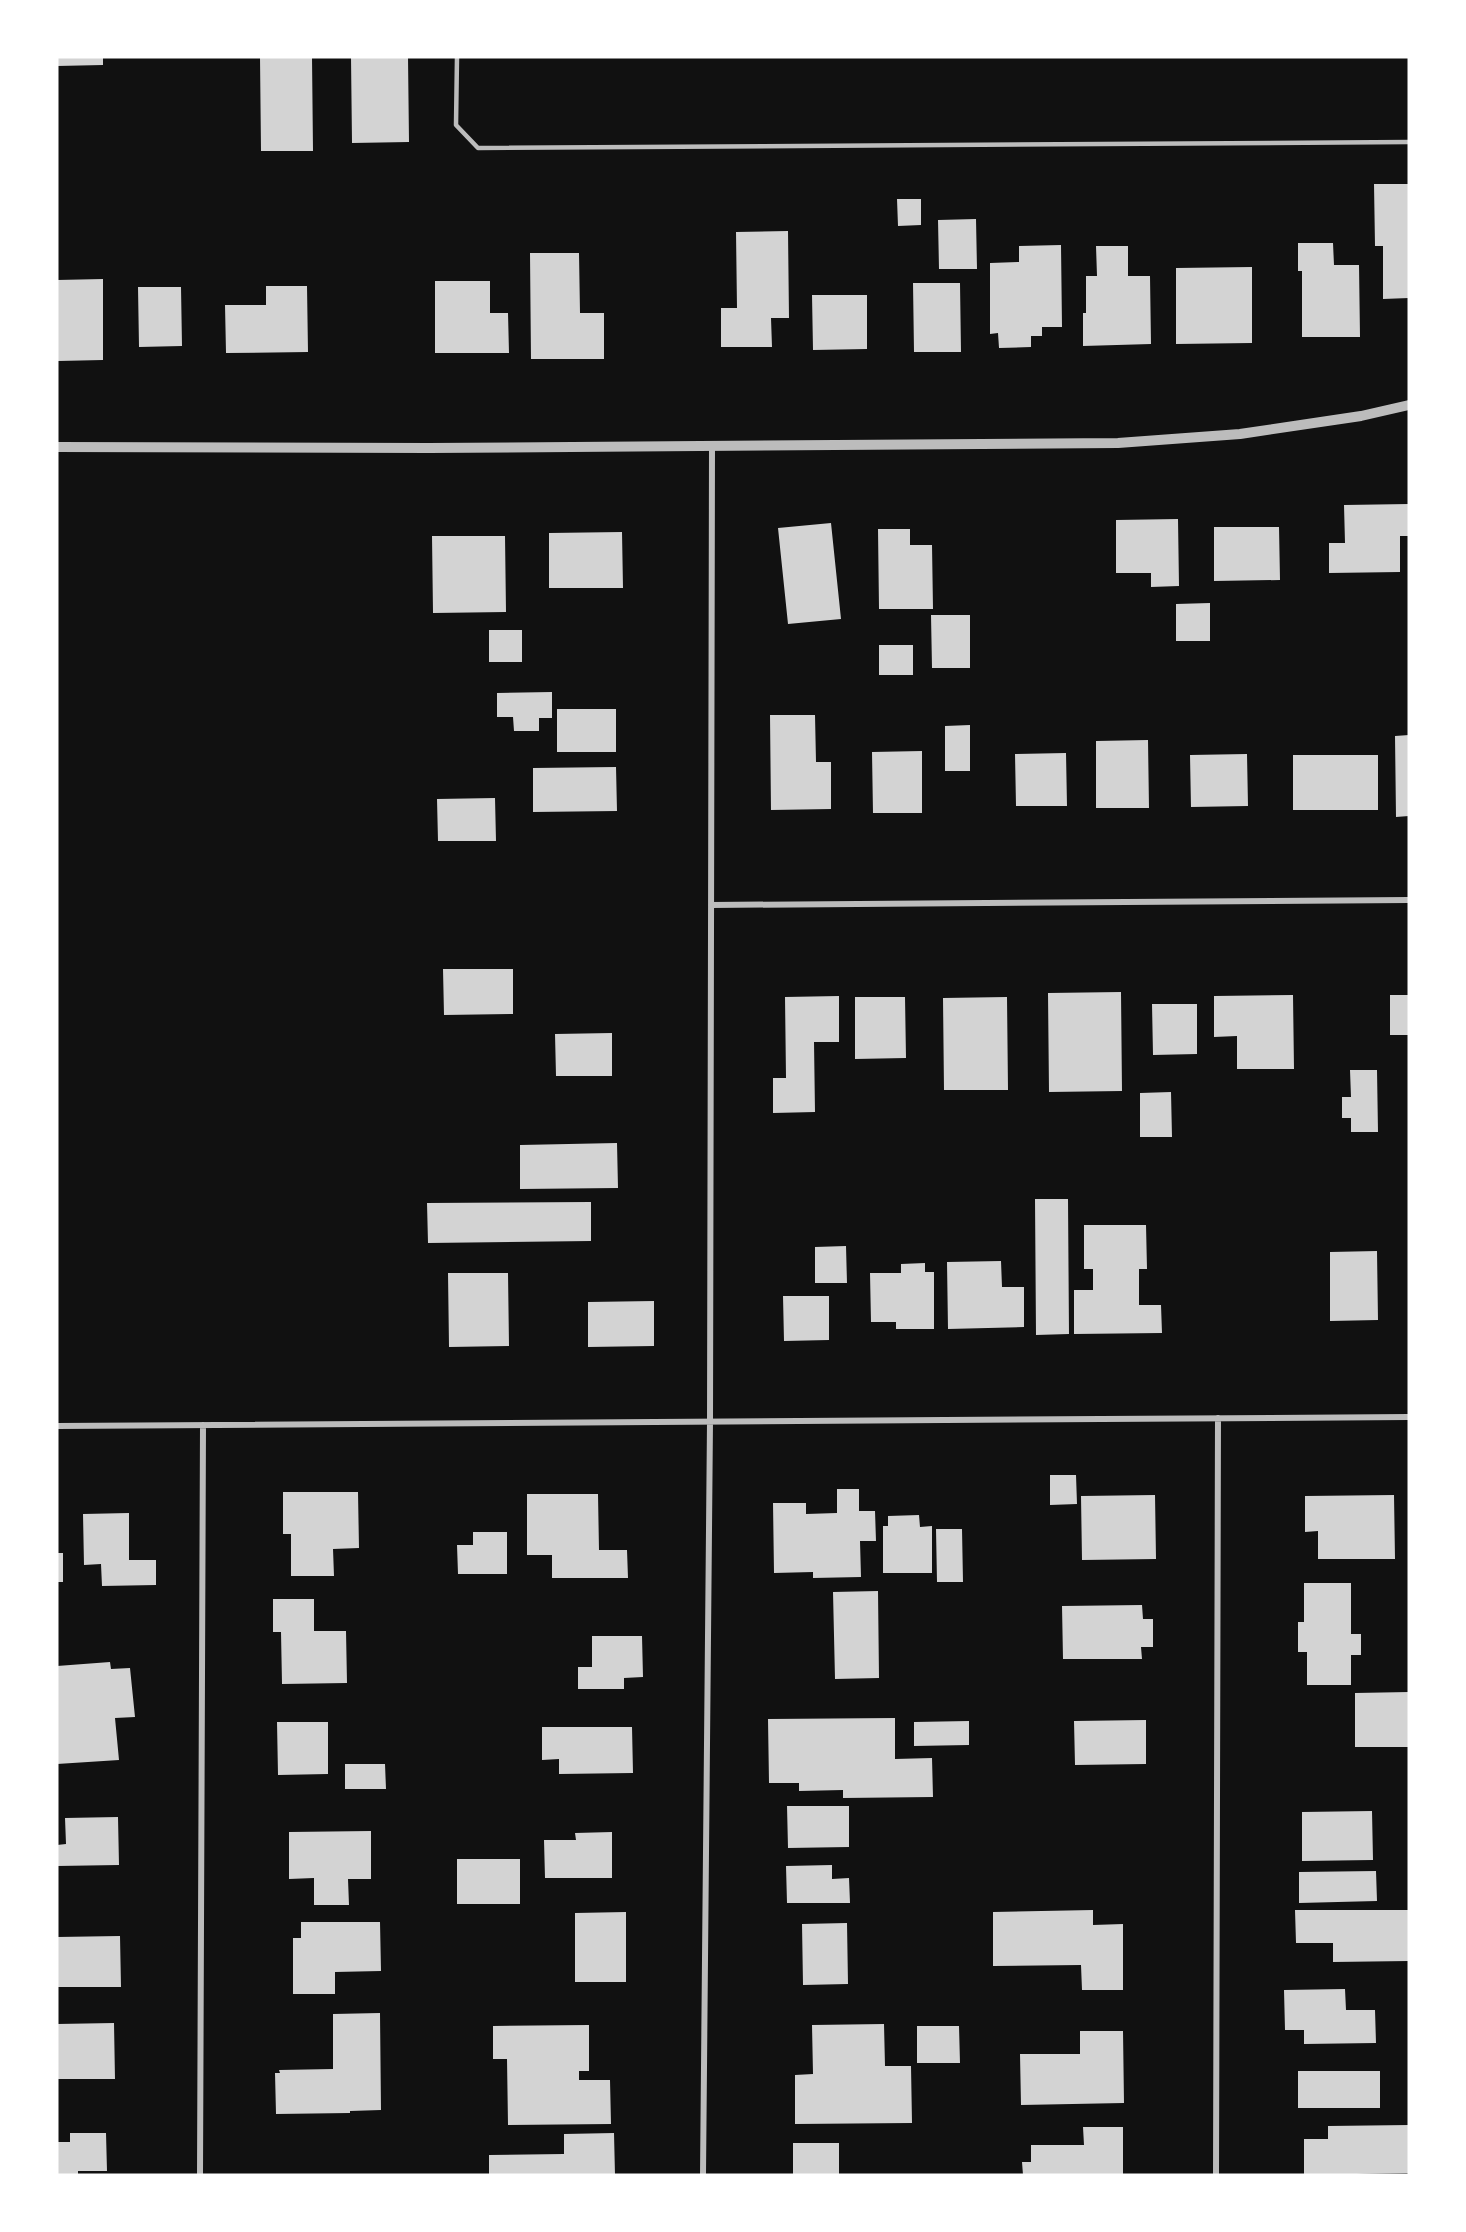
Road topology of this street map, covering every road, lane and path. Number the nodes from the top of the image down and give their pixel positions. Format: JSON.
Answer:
{"nodes":[{"id":1,"x":456,"y":57,"type":"edge"},
{"id":2,"x":1409,"y":142,"type":"edge"},
{"id":3,"x":1409,"y":405,"type":"edge"},
{"id":4,"x":712,"y":446,"type":"junction"},
{"id":5,"x":57,"y":447,"type":"edge"},
{"id":6,"x":1409,"y":900,"type":"edge"},
{"id":7,"x":711,"y":905,"type":"junction"},
{"id":8,"x":1409,"y":1417,"type":"edge"},
{"id":9,"x":1218,"y":1418,"type":"junction"},
{"id":10,"x":710,"y":1422,"type":"junction"},
{"id":11,"x":203,"y":1425,"type":"junction"},
{"id":12,"x":57,"y":1426,"type":"edge"},
{"id":13,"x":200,"y":2175,"type":"edge"},
{"id":14,"x":703,"y":2175,"type":"edge"},
{"id":15,"x":1216,"y":2175,"type":"edge"}],
"edges":[{"from":1,"to":2,"type":"lane"},
{"from":3,"to":4,"type":"street"},
{"from":4,"to":5,"type":"street"},
{"from":4,"to":7,"type":"street"},
{"from":6,"to":7,"type":"street"},
{"from":7,"to":10,"type":"street"},
{"from":8,"to":9,"type":"street"},
{"from":9,"to":10,"type":"street"},
{"from":9,"to":15,"type":"street"},
{"from":10,"to":11,"type":"street"},
{"from":10,"to":14,"type":"street"},
{"from":11,"to":12,"type":"street"},
{"from":11,"to":13,"type":"street"}]}
